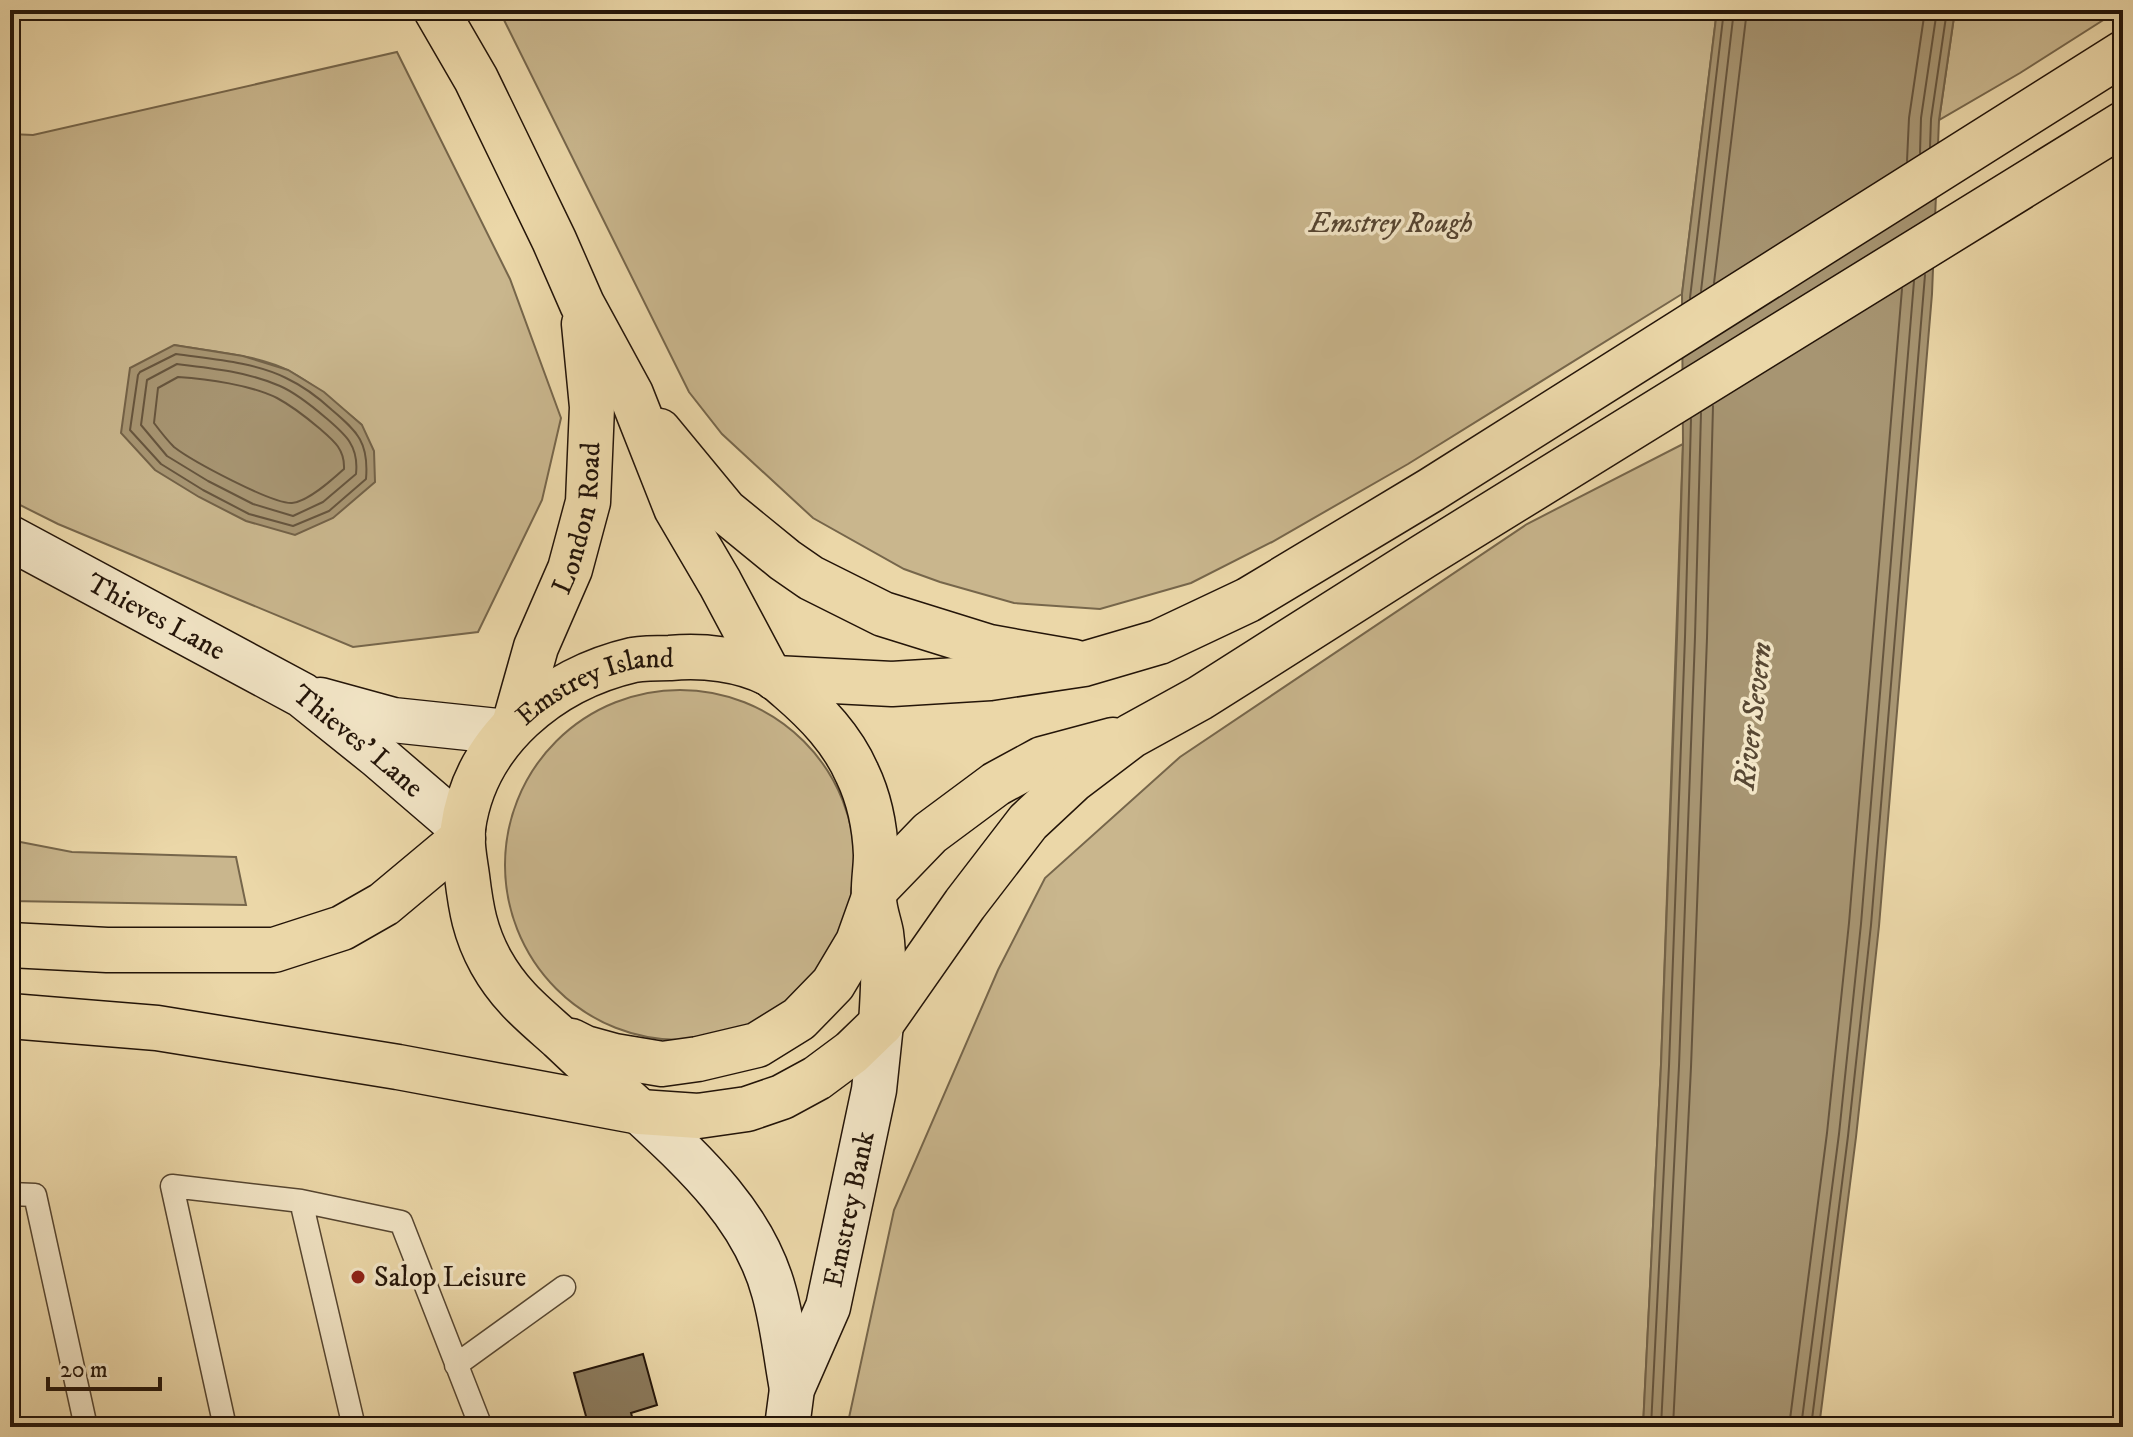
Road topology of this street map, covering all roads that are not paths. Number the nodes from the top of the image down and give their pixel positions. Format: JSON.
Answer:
{"nodes":[{"id":1,"x":436,"y":10,"type":"edge"},
{"id":2,"x":2123,"y":53,"type":"edge"},
{"id":3,"x":2123,"y":124,"type":"edge"},
{"id":4,"x":582,"y":304,"type":"junction"},
{"id":5,"x":631,"y":394,"type":"junction"},
{"id":6,"x":10,"y":538,"type":"edge"},
{"id":7,"x":1084,"y":664,"type":"junction"},
{"id":8,"x":772,"y":675,"type":"junction"},
{"id":9,"x":302,"y":695,"type":"junction"},
{"id":10,"x":511,"y":728,"type":"junction"},
{"id":11,"x":1131,"y":736,"type":"junction"},
{"id":12,"x":463,"y":834,"type":"junction"},
{"id":13,"x":874,"y":895,"type":"junction"},
{"id":14,"x":10,"y":945,"type":"edge"},
{"id":15,"x":10,"y":1016,"type":"edge"},
{"id":16,"x":881,"y":1024,"type":"junction"},
{"id":17,"x":553,"y":1033,"type":"junction"},
{"id":18,"x":640,"y":1112,"type":"junction"},
{"id":19,"x":10,"y":1194,"type":"edge"},
{"id":20,"x":301,"y":1201,"type":"junction"},
{"id":21,"x":564,"y":1287,"type":"dead end"},
{"id":22,"x":456,"y":1365,"type":"junction"},
{"id":23,"x":789,"y":1408,"type":"edge"},
{"id":24,"x":86,"y":1427,"type":"edge"},
{"id":25,"x":225,"y":1427,"type":"edge"},
{"id":26,"x":354,"y":1427,"type":"edge"},
{"id":27,"x":481,"y":1427,"type":"edge"}],
"edges":[{"from":1,"to":4,"type":"main road","name":"London Road"},
{"from":2,"to":7,"type":"main road"},
{"from":3,"to":11,"type":"main road"},
{"from":4,"to":5,"type":"main road","name":"London Road"},
{"from":4,"to":10,"type":"main road","name":"London Road"},
{"from":5,"to":7,"type":"main road"},
{"from":5,"to":8,"type":"main road","name":"London Road"},
{"from":6,"to":9,"type":"main road","name":"Thieves Lane"},
{"from":7,"to":8,"type":"main road"},
{"from":8,"to":10,"type":"main road","name":"Emstrey Island"},
{"from":8,"to":13,"type":"main road","name":"Emstrey Island"},
{"from":9,"to":10,"type":"main road","name":"Thieves' Lane"},
{"from":9,"to":12,"type":"main road","name":"Thieves' Lane"},
{"from":10,"to":12,"type":"main road","name":"Emstrey Island"},
{"from":11,"to":13,"type":"main road"},
{"from":11,"to":16,"type":"main road"},
{"from":12,"to":14,"type":"main road"},
{"from":12,"to":17,"type":"main road","name":"Emstrey Island"},
{"from":13,"to":16,"type":"main road","name":"Emstrey Island"},
{"from":13,"to":17,"type":"main road","name":"Emstrey Island"},
{"from":15,"to":18,"type":"main road"},
{"from":16,"to":18,"type":"main road"},
{"from":16,"to":23,"type":"main road","name":"Emstrey Bank"},
{"from":17,"to":18,"type":"main road","name":"Emstrey Island"},
{"from":18,"to":23,"type":"main road","name":"Emstrey Bank"},
{"from":19,"to":24,"type":"lane"},
{"from":20,"to":22,"type":"lane"},
{"from":20,"to":25,"type":"lane"},
{"from":20,"to":26,"type":"lane"},
{"from":21,"to":22,"type":"lane"},
{"from":22,"to":27,"type":"lane"}]}
